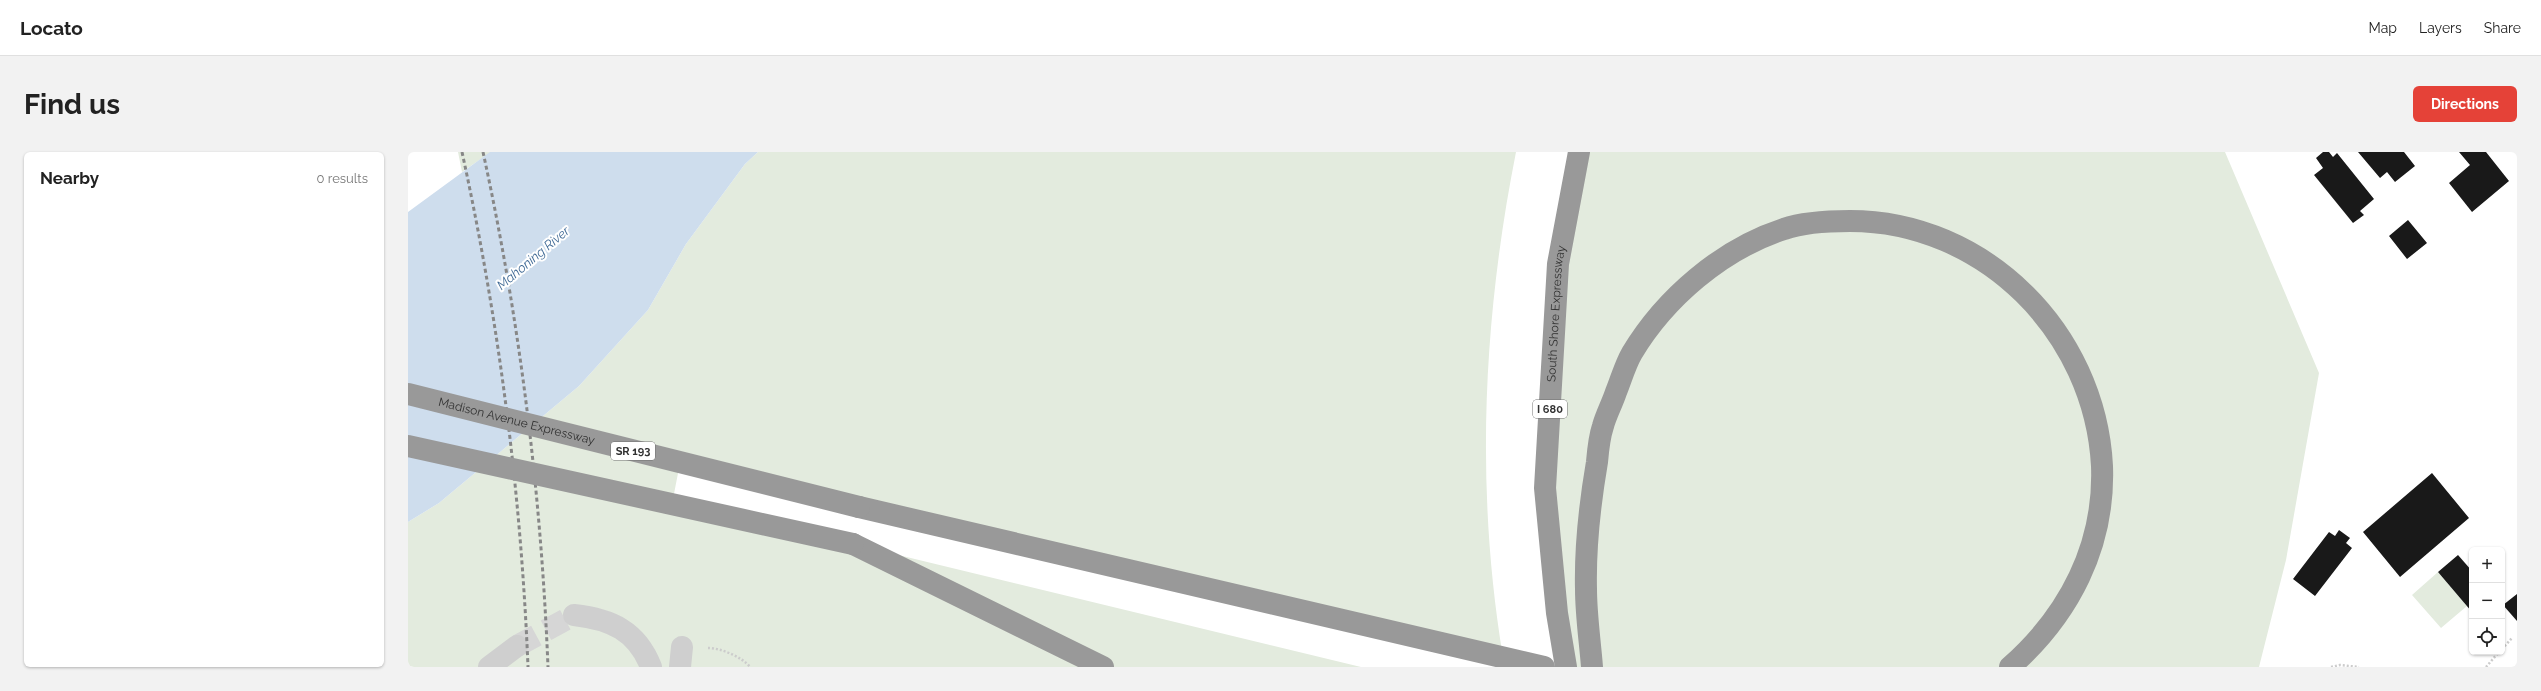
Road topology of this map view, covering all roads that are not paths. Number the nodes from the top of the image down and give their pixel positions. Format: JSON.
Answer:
{"nodes":[{"id":1,"x":1579,"y":152,"type":"edge"},
{"id":2,"x":408,"y":394,"type":"edge"},
{"id":3,"x":408,"y":446,"type":"edge"},
{"id":4,"x":574,"y":615,"type":"tunnel mouth"},
{"id":5,"x":517,"y":646,"type":"tunnel mouth"},
{"id":6,"x":489,"y":667,"type":"edge"},
{"id":7,"x":651,"y":667,"type":"edge"},
{"id":8,"x":1103,"y":667,"type":"edge"},
{"id":9,"x":1544,"y":667,"type":"edge"},
{"id":10,"x":1566,"y":667,"type":"edge"},
{"id":11,"x":1592,"y":667,"type":"edge"},
{"id":12,"x":2010,"y":667,"type":"edge"}],
"edges":[{"from":1,"to":10,"type":"highway","name":"South Shore Expressway","number":"I 680"},
{"from":2,"to":9,"type":"highway","name":"Madison Avenue Expressway","number":"SR 193","bridge":true},
{"from":3,"to":8,"type":"highway","bridge":true},
{"from":4,"to":7,"type":"street"},
{"from":5,"to":6,"type":"street"},
{"from":11,"to":12,"type":"highway"}]}
